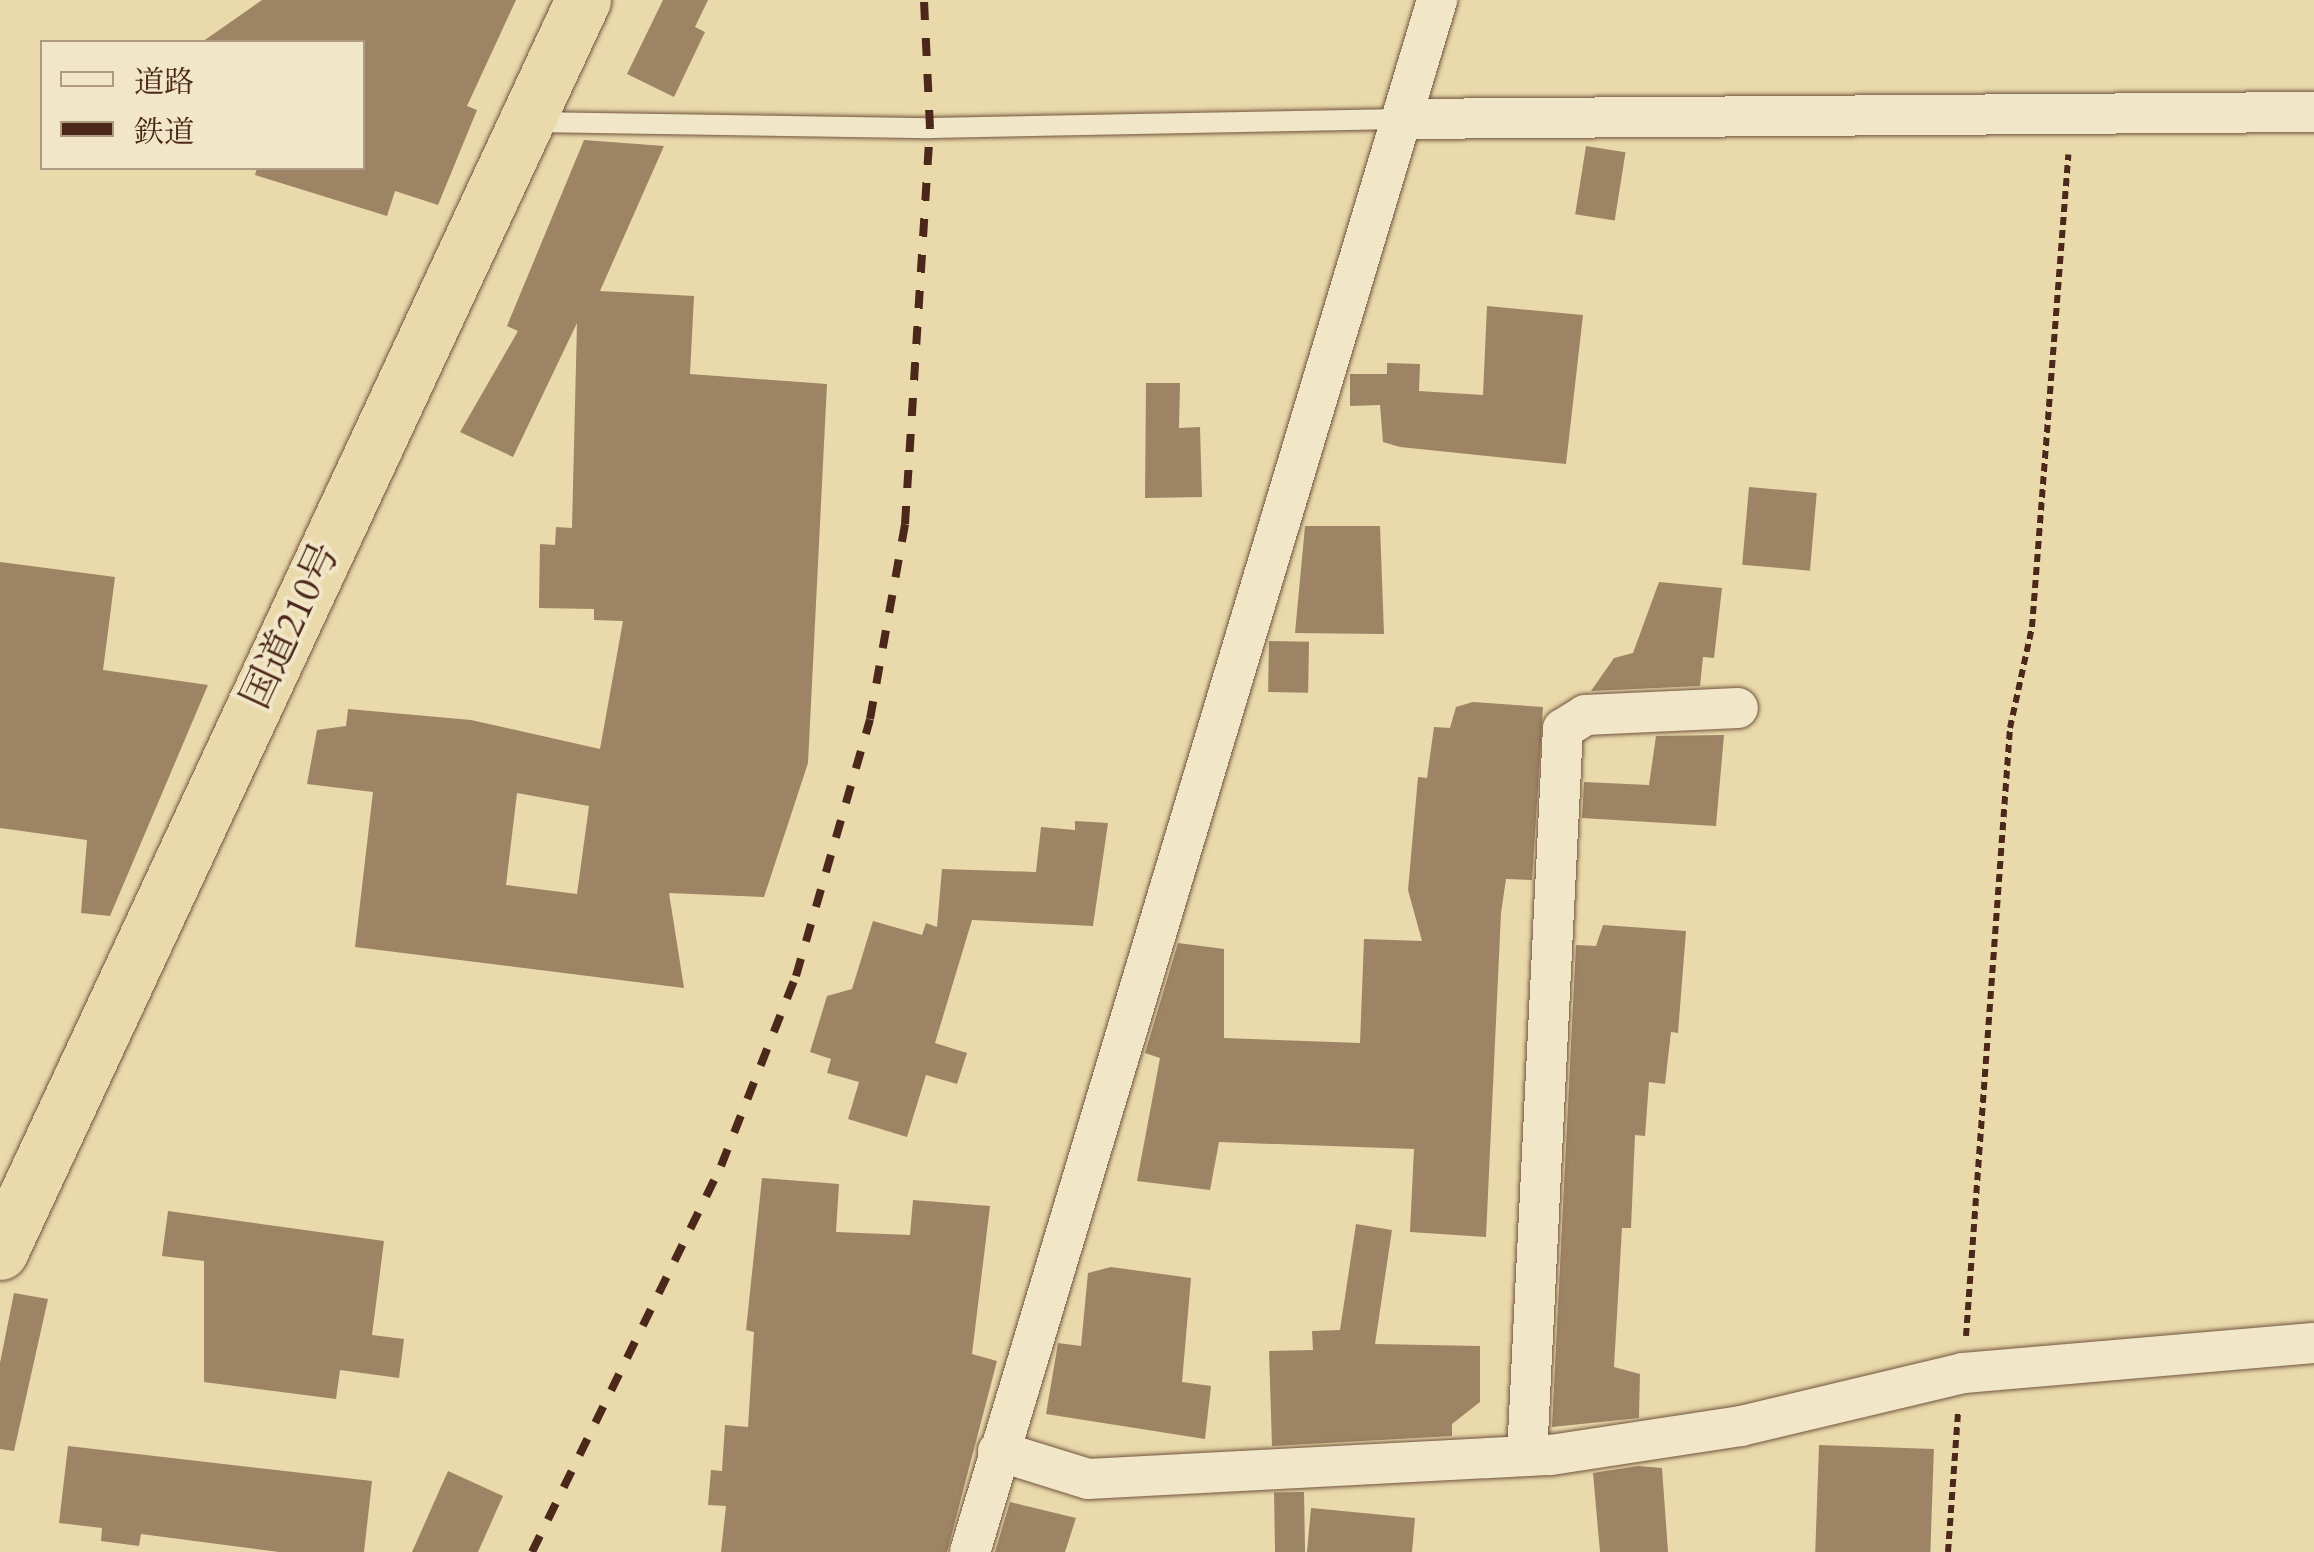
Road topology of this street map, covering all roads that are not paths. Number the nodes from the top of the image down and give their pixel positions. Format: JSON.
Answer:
{"nodes":[{"id":1,"x":583,"y":0,"type":"edge"},
{"id":2,"x":1438,"y":0,"type":"edge"},
{"id":3,"x":2314,"y":112,"type":"edge"},
{"id":4,"x":1402,"y":120,"type":"junction"},
{"id":5,"x":525,"y":122,"type":"junction"},
{"id":6,"x":1738,"y":708,"type":"dead end"},
{"id":7,"x":0,"y":1252,"type":"edge"},
{"id":8,"x":2314,"y":1343,"type":"edge"},
{"id":9,"x":998,"y":1451,"type":"junction"},
{"id":10,"x":1527,"y":1456,"type":"junction"},
{"id":11,"x":970,"y":1552,"type":"edge"}],
"edges":[{"from":1,"to":5,"type":"highway","name":"国道210号"},
{"from":2,"to":4,"type":"street"},
{"from":3,"to":4,"type":"street"},
{"from":4,"to":5,"type":"lane"},
{"from":4,"to":9,"type":"street"},
{"from":5,"to":7,"type":"highway","name":"国道210号"},
{"from":6,"to":10,"type":"street"},
{"from":8,"to":10,"type":"street"},
{"from":9,"to":10,"type":"street"},
{"from":9,"to":11,"type":"street"}]}
